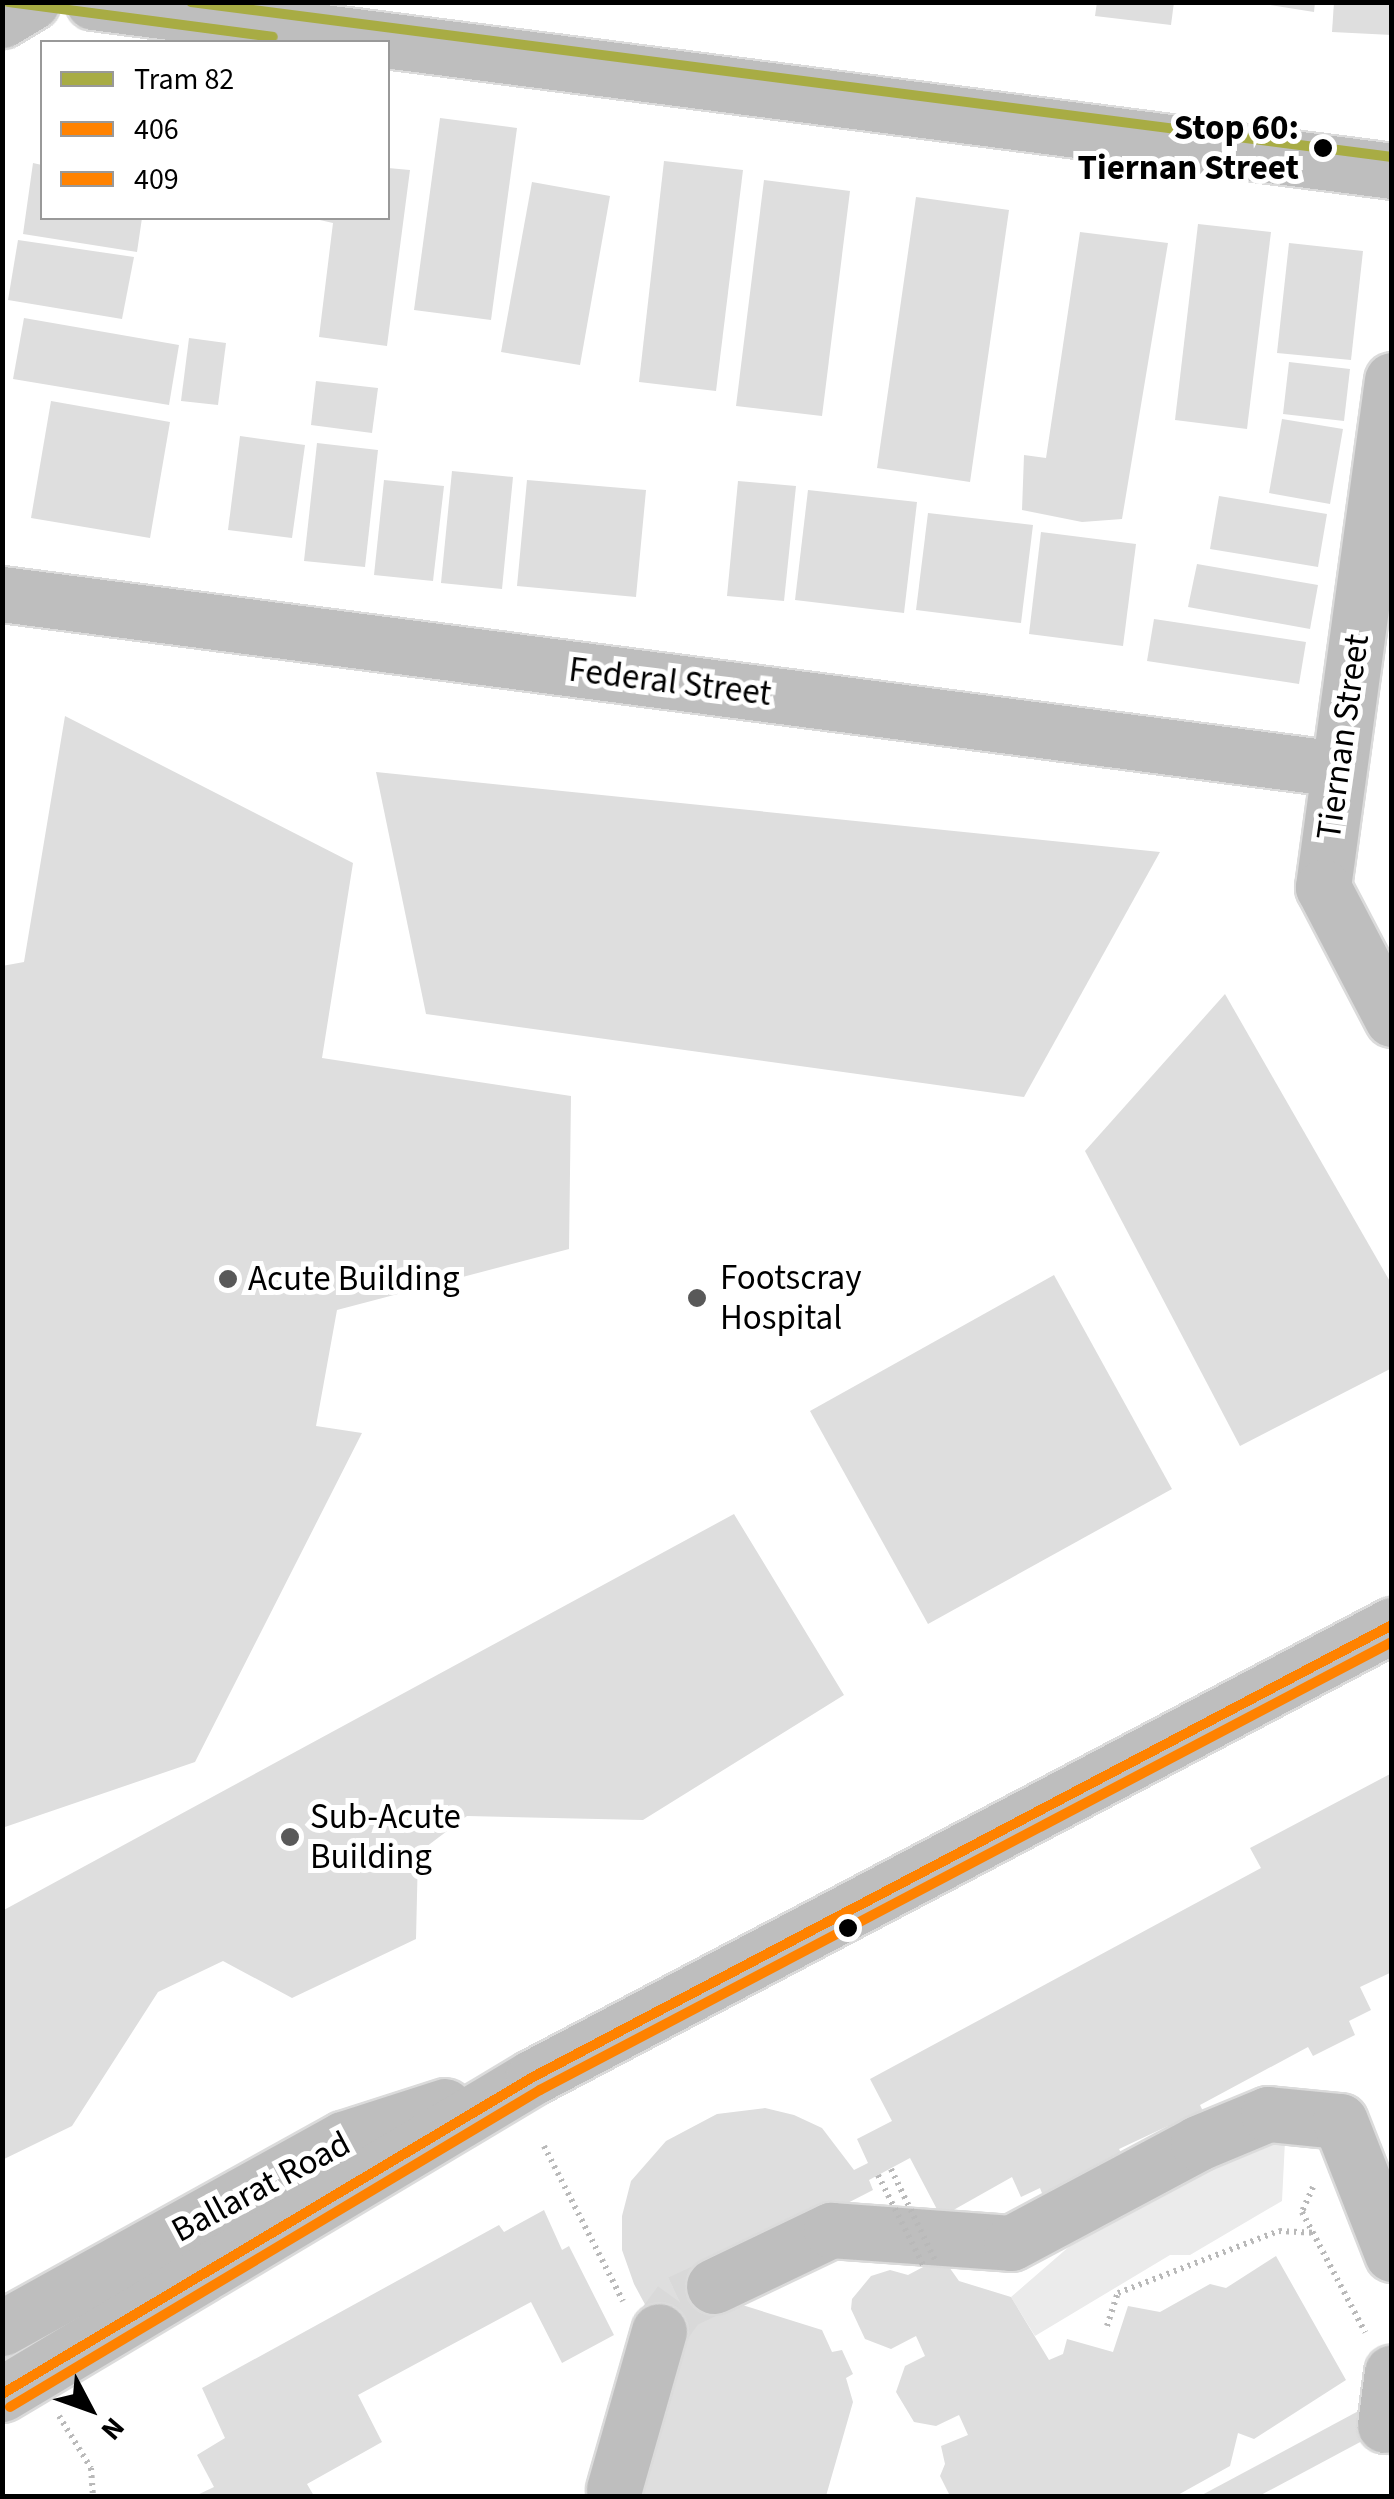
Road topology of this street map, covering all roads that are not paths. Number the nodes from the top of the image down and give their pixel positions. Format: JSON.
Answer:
{"nodes":[{"id":1,"x":32,"y":2,"type":"edge"},
{"id":2,"x":93,"y":2,"type":"edge"},
{"id":3,"x":2,"y":20,"type":"edge"},
{"id":4,"x":385,"y":40,"type":"edge"},
{"id":5,"x":390,"y":41,"type":"edge"},
{"id":6,"x":1392,"y":171,"type":"edge"},
{"id":7,"x":1392,"y":380,"type":"edge"},
{"id":8,"x":2,"y":594,"type":"edge"},
{"id":9,"x":1338,"y":769,"type":"junction"},
{"id":10,"x":1392,"y":1019,"type":"edge"},
{"id":11,"x":1392,"y":1625,"type":"edge"},
{"id":12,"x":533,"y":2077,"type":"junction"},
{"id":13,"x":1392,"y":2254,"type":"edge"},
{"id":14,"x":714,"y":2286,"type":"tunnel mouth"},
{"id":15,"x":2,"y":2328,"type":"edge"},
{"id":16,"x":659,"y":2331,"type":"tunnel mouth"},
{"id":17,"x":1379,"y":2353,"type":"edge"},
{"id":18,"x":28,"y":2400,"type":"edge"},
{"id":19,"x":1385,"y":2425,"type":"dead end"},
{"id":20,"x":614,"y":2488,"type":"dead end"}],
"edges":[{"from":1,"to":3,"type":"main road"},
{"from":2,"to":4,"type":"main road"},
{"from":5,"to":6,"type":"main road"},
{"from":7,"to":9,"type":"main road","name":"Tiernan Street"},
{"from":8,"to":9,"type":"main road","name":"Federal Street"},
{"from":9,"to":10,"type":"main road","name":"Tiernan Street"},
{"from":11,"to":12,"type":"main road","name":"Ballarat Road"},
{"from":12,"to":15,"type":"main road","name":"Ballarat Road"},
{"from":12,"to":18,"type":"main road","name":"Ballarat Road"},
{"from":13,"to":14,"type":"main road"},
{"from":16,"to":20,"type":"main road"},
{"from":17,"to":19,"type":"main road"}]}
